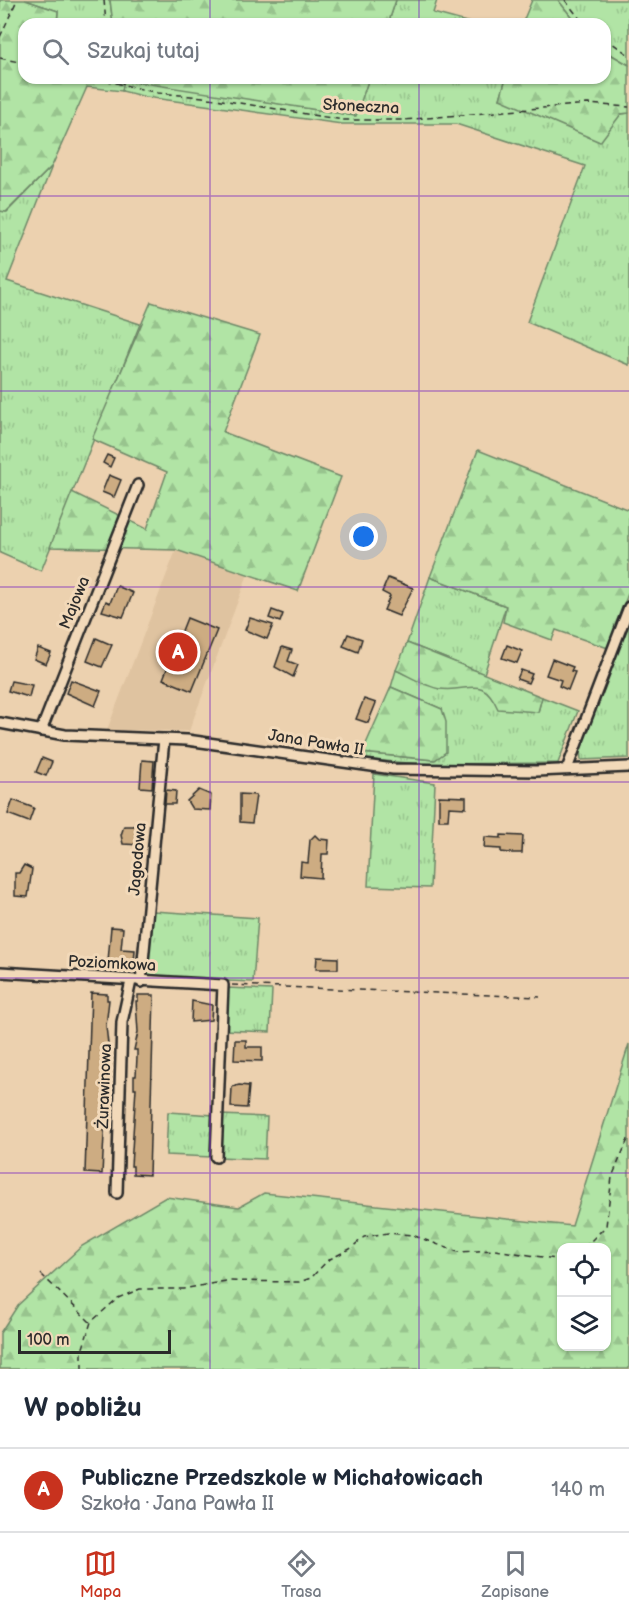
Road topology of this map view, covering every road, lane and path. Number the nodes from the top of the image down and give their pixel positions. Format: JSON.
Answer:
{"nodes":[{"id":1,"x":17,"y":0,"type":"edge"},
{"id":2,"x":104,"y":0,"type":"edge"},
{"id":3,"x":565,"y":0,"type":"edge"},
{"id":4,"x":106,"y":18,"type":"edge"},
{"id":5,"x":579,"y":18,"type":"edge"},
{"id":6,"x":0,"y":37,"type":"edge"},
{"id":7,"x":611,"y":43,"type":"edge"},
{"id":8,"x":629,"y":55,"type":"edge"},
{"id":9,"x":0,"y":58,"type":"edge"},
{"id":10,"x":18,"y":62,"type":"edge"},
{"id":11,"x":119,"y":84,"type":"edge"},
{"id":12,"x":123,"y":85,"type":"joint"},
{"id":13,"x":629,"y":106,"type":"edge"},
{"id":14,"x":138,"y":485,"type":"dead end"},
{"id":15,"x":629,"y":607,"type":"edge"},
{"id":16,"x":0,"y":723,"type":"edge"},
{"id":17,"x":41,"y":731,"type":"junction"},
{"id":18,"x":164,"y":739,"type":"junction"},
{"id":19,"x":629,"y":767,"type":"edge"},
{"id":20,"x":567,"y":769,"type":"junction"},
{"id":21,"x":0,"y":972,"type":"edge"},
{"id":22,"x":130,"y":981,"type":"junction"},
{"id":23,"x":141,"y":982,"type":"junction"},
{"id":24,"x":223,"y":985,"type":"junction"},
{"id":25,"x":540,"y":997,"type":"dead end"},
{"id":26,"x":629,"y":1137,"type":"edge"},
{"id":27,"x":216,"y":1157,"type":"dead end"},
{"id":28,"x":117,"y":1193,"type":"dead end"},
{"id":29,"x":589,"y":1243,"type":"edge"},
{"id":30,"x":557,"y":1258,"type":"edge"},
{"id":31,"x":41,"y":1274,"type":"dead end"},
{"id":32,"x":91,"y":1322,"type":"junction"},
{"id":33,"x":82,"y":1369,"type":"edge"}],
"edges":[{"from":1,"to":6,"type":"path"},
{"from":2,"to":4,"type":"path"},
{"from":3,"to":5,"type":"path"},
{"from":7,"to":8,"type":"path"},
{"from":9,"to":10,"type":"path"},
{"from":11,"to":12,"type":"path","name":"Słoneczna"},
{"from":12,"to":13,"type":"path","name":"Słoneczna"},
{"from":14,"to":17,"type":"street","name":"Majowa"},
{"from":15,"to":20,"type":"street"},
{"from":16,"to":17,"type":"street","name":"Jana Pawła II"},
{"from":17,"to":18,"type":"street","name":"Jana Pawła II"},
{"from":18,"to":20,"type":"street","name":"Jana Pawła II"},
{"from":18,"to":23,"type":"street","name":"Jagodowa"},
{"from":19,"to":20,"type":"street","name":"Jana Pawła II"},
{"from":21,"to":22,"type":"street","name":"Poziomkowa"},
{"from":22,"to":23,"type":"street","name":"Poziomkowa"},
{"from":22,"to":28,"type":"street","name":"Żurawinowa"},
{"from":23,"to":24,"type":"street","name":"Poziomkowa"},
{"from":24,"to":25,"type":"path"},
{"from":24,"to":27,"type":"street"},
{"from":26,"to":29,"type":"path"},
{"from":30,"to":32,"type":"path"},
{"from":31,"to":32,"type":"path"},
{"from":32,"to":33,"type":"path"}]}
